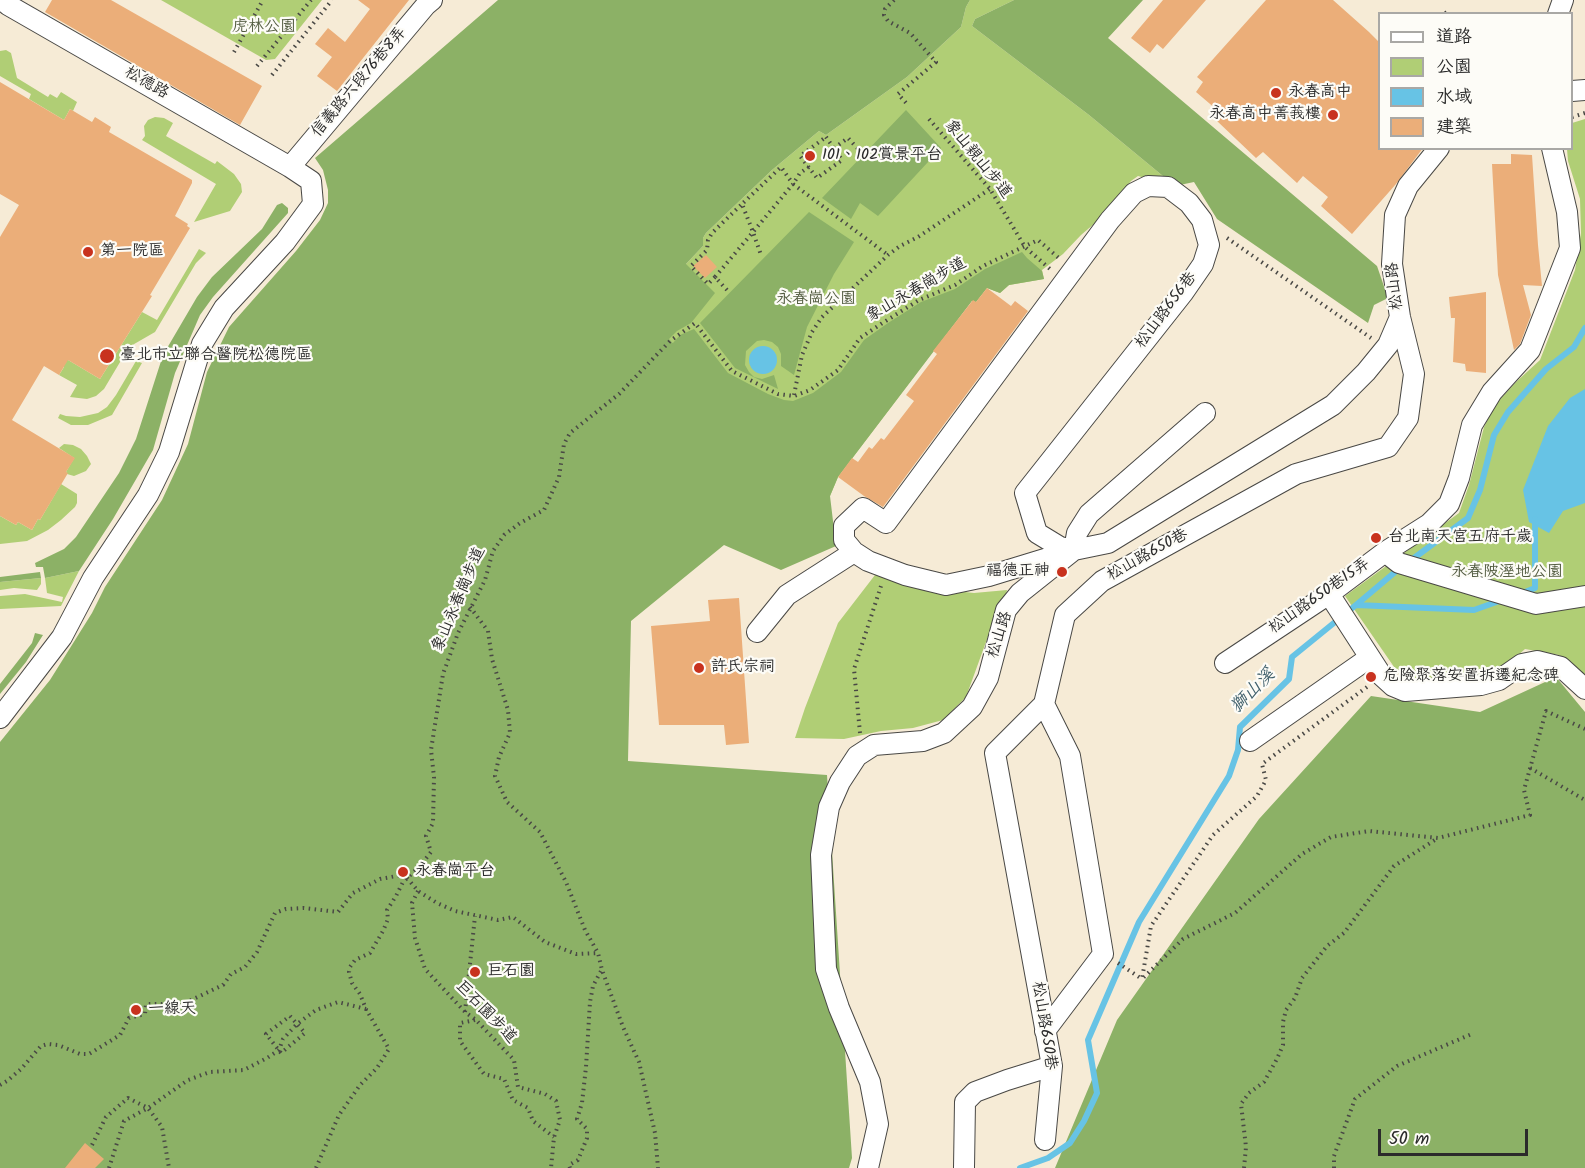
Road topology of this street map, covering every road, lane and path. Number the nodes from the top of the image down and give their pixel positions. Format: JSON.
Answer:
{"nodes":[{"id":1,"x":3,"y":0,"type":"edge"},
{"id":2,"x":263,"y":0,"type":"edge"},
{"id":3,"x":311,"y":0,"type":"edge"},
{"id":4,"x":332,"y":0,"type":"edge"},
{"id":5,"x":432,"y":0,"type":"edge"},
{"id":6,"x":894,"y":0,"type":"edge"},
{"id":7,"x":234,"y":52,"type":"dead end"},
{"id":8,"x":257,"y":66,"type":"dead end"},
{"id":9,"x":272,"y":75,"type":"dead end"},
{"id":10,"x":907,"y":104,"type":"dead end"},
{"id":11,"x":929,"y":119,"type":"dead end"},
{"id":12,"x":834,"y":148,"type":"junction"},
{"id":13,"x":1438,"y":150,"type":"edge"},
{"id":14,"x":1552,"y":150,"type":"edge"},
{"id":15,"x":860,"y":151,"type":"dead end"},
{"id":16,"x":290,"y":167,"type":"junction"},
{"id":17,"x":808,"y":167,"type":"junction"},
{"id":18,"x":793,"y":184,"type":"junction"},
{"id":19,"x":990,"y":189,"type":"junction"},
{"id":20,"x":742,"y":204,"type":"junction"},
{"id":21,"x":1202,"y":220,"type":"junction"},
{"id":22,"x":753,"y":232,"type":"junction"},
{"id":23,"x":1025,"y":247,"type":"junction"},
{"id":24,"x":761,"y":255,"type":"dead end"},
{"id":25,"x":888,"y":255,"type":"junction"},
{"id":26,"x":1064,"y":262,"type":"dead end"},
{"id":27,"x":1054,"y":273,"type":"dead end"},
{"id":28,"x":715,"y":277,"type":"junction"},
{"id":29,"x":727,"y":290,"type":"dead end"},
{"id":30,"x":1400,"y":317,"type":"junction"},
{"id":31,"x":1375,"y":330,"type":"dead end"},
{"id":32,"x":794,"y":396,"type":"junction"},
{"id":33,"x":1205,"y":413,"type":"dead end"},
{"id":34,"x":1037,"y":533,"type":"junction"},
{"id":35,"x":1074,"y":550,"type":"junction"},
{"id":36,"x":854,"y":552,"type":"junction"},
{"id":37,"x":1392,"y":557,"type":"junction"},
{"id":38,"x":1038,"y":561,"type":"junction"},
{"id":39,"x":884,"y":566,"type":"junction"},
{"id":40,"x":1032,"y":584,"type":"junction"},
{"id":41,"x":1329,"y":594,"type":"junction"},
{"id":42,"x":1585,"y":596,"type":"edge"},
{"id":43,"x":470,"y":608,"type":"junction"},
{"id":44,"x":757,"y":632,"type":"dead end"},
{"id":45,"x":1369,"y":658,"type":"junction"},
{"id":46,"x":1225,"y":663,"type":"dead end"},
{"id":47,"x":1382,"y":676,"type":"junction"},
{"id":48,"x":1585,"y":689,"type":"edge"},
{"id":49,"x":1044,"y":704,"type":"junction"},
{"id":50,"x":0,"y":718,"type":"edge"},
{"id":51,"x":1585,"y":729,"type":"edge"},
{"id":52,"x":1251,"y":741,"type":"dead end"},
{"id":53,"x":862,"y":752,"type":"junction"},
{"id":54,"x":1530,"y":768,"type":"junction"},
{"id":55,"x":1585,"y":800,"type":"edge"},
{"id":56,"x":1438,"y":838,"type":"junction"},
{"id":57,"x":407,"y":878,"type":"junction"},
{"id":58,"x":418,"y":891,"type":"junction"},
{"id":59,"x":475,"y":916,"type":"junction"},
{"id":60,"x":598,"y":953,"type":"junction"},
{"id":61,"x":1103,"y":954,"type":"junction"},
{"id":62,"x":602,"y":970,"type":"junction"},
{"id":63,"x":1142,"y":979,"type":"junction"},
{"id":64,"x":366,"y":1008,"type":"junction"},
{"id":65,"x":465,"y":1012,"type":"junction"},
{"id":66,"x":476,"y":1020,"type":"junction"},
{"id":67,"x":297,"y":1024,"type":"junction"},
{"id":68,"x":1045,"y":1031,"type":"junction"},
{"id":69,"x":1474,"y":1033,"type":"dead end"},
{"id":70,"x":279,"y":1050,"type":"junction"},
{"id":71,"x":1052,"y":1066,"type":"junction"},
{"id":72,"x":0,"y":1084,"type":"edge"},
{"id":73,"x":148,"y":1108,"type":"junction"},
{"id":74,"x":555,"y":1137,"type":"junction"},
{"id":75,"x":1045,"y":1140,"type":"dead end"},
{"id":76,"x":92,"y":1145,"type":"dead end"},
{"id":77,"x":109,"y":1168,"type":"edge"},
{"id":78,"x":169,"y":1168,"type":"edge"},
{"id":79,"x":316,"y":1168,"type":"edge"},
{"id":80,"x":551,"y":1168,"type":"edge"},
{"id":81,"x":570,"y":1168,"type":"edge"},
{"id":82,"x":658,"y":1168,"type":"edge"},
{"id":83,"x":868,"y":1168,"type":"edge"},
{"id":84,"x":964,"y":1168,"type":"edge"},
{"id":85,"x":1244,"y":1168,"type":"edge"},
{"id":86,"x":1334,"y":1168,"type":"edge"}],
"edges":[{"from":1,"to":16,"type":"street","name":"松德路"},
{"from":2,"to":7,"type":"path"},
{"from":3,"to":8,"type":"path"},
{"from":4,"to":9,"type":"path"},
{"from":5,"to":16,"type":"street","name":"信義路六段76巷8弄"},
{"from":6,"to":10,"type":"path"},
{"from":11,"to":19,"type":"path","name":"象山親山步道"},
{"from":12,"to":15,"type":"path"},
{"from":12,"to":17,"type":"path"},
{"from":12,"to":17,"type":"path"},
{"from":13,"to":30,"type":"street","name":"松山路"},
{"from":14,"to":37,"type":"street","name":"松山路650巷15弄"},
{"from":16,"to":50,"type":"street","name":"松德路"},
{"from":17,"to":18,"type":"path"},
{"from":18,"to":20,"type":"path"},
{"from":18,"to":22,"type":"path"},
{"from":18,"to":25,"type":"path"},
{"from":19,"to":23,"type":"path","name":"象山親山步道"},
{"from":19,"to":25,"type":"path"},
{"from":20,"to":22,"type":"path"},
{"from":20,"to":28,"type":"path"},
{"from":21,"to":31,"type":"path"},
{"from":21,"to":34,"type":"street","name":"松山路656巷"},
{"from":21,"to":36,"type":"street"},
{"from":22,"to":24,"type":"path"},
{"from":22,"to":28,"type":"path"},
{"from":23,"to":26,"type":"path"},
{"from":23,"to":27,"type":"path"},
{"from":23,"to":32,"type":"path","name":"象山永春崗步道"},
{"from":25,"to":32,"type":"path"},
{"from":28,"to":29,"type":"path"},
{"from":30,"to":35,"type":"street","name":"松山路"},
{"from":30,"to":49,"type":"street","name":"松山路650巷"},
{"from":32,"to":43,"type":"path","name":"象山永春崗步道"},
{"from":33,"to":35,"type":"street"},
{"from":34,"to":35,"type":"street"},
{"from":34,"to":38,"type":"street"},
{"from":35,"to":38,"type":"street"},
{"from":35,"to":40,"type":"street","name":"松山路"},
{"from":36,"to":39,"type":"street"},
{"from":36,"to":44,"type":"street"},
{"from":37,"to":41,"type":"street","name":"松山路650巷15弄"},
{"from":37,"to":42,"type":"street"},
{"from":38,"to":39,"type":"street"},
{"from":38,"to":40,"type":"street"},
{"from":39,"to":53,"type":"path"},
{"from":40,"to":53,"type":"street","name":"松山路"},
{"from":41,"to":45,"type":"street"},
{"from":41,"to":46,"type":"street","name":"松山路650巷15弄"},
{"from":43,"to":57,"type":"path","name":"象山永春崗步道"},
{"from":43,"to":60,"type":"path"},
{"from":45,"to":47,"type":"street"},
{"from":45,"to":52,"type":"street"},
{"from":47,"to":48,"type":"street"},
{"from":47,"to":63,"type":"path"},
{"from":49,"to":61,"type":"street"},
{"from":49,"to":68,"type":"street","name":"松山路650巷"},
{"from":51,"to":54,"type":"path"},
{"from":53,"to":83,"type":"street"},
{"from":54,"to":55,"type":"path"},
{"from":54,"to":56,"type":"path"},
{"from":56,"to":63,"type":"path"},
{"from":56,"to":85,"type":"path"},
{"from":57,"to":58,"type":"path"},
{"from":57,"to":64,"type":"path","name":"象山永春崗步道"},
{"from":57,"to":72,"type":"path"},
{"from":58,"to":59,"type":"path"},
{"from":58,"to":65,"type":"path","name":"巨石園步道"},
{"from":59,"to":60,"type":"path"},
{"from":59,"to":65,"type":"path"},
{"from":60,"to":62,"type":"path"},
{"from":61,"to":63,"type":"path"},
{"from":61,"to":68,"type":"street"},
{"from":62,"to":81,"type":"path"},
{"from":62,"to":82,"type":"path"},
{"from":64,"to":67,"type":"path"},
{"from":64,"to":79,"type":"path"},
{"from":65,"to":66,"type":"path","name":"巨石園步道"},
{"from":66,"to":74,"type":"path","name":"巨石園步道"},
{"from":66,"to":74,"type":"path"},
{"from":67,"to":70,"type":"path"},
{"from":67,"to":70,"type":"path"},
{"from":67,"to":70,"type":"path"},
{"from":68,"to":71,"type":"street","name":"松山路650巷"},
{"from":69,"to":86,"type":"path"},
{"from":70,"to":73,"type":"path"},
{"from":71,"to":75,"type":"street","name":"松山路650巷"},
{"from":71,"to":84,"type":"street"},
{"from":73,"to":76,"type":"path"},
{"from":73,"to":77,"type":"path"},
{"from":73,"to":78,"type":"path"},
{"from":74,"to":80,"type":"path","name":"巨石園步道"}]}
